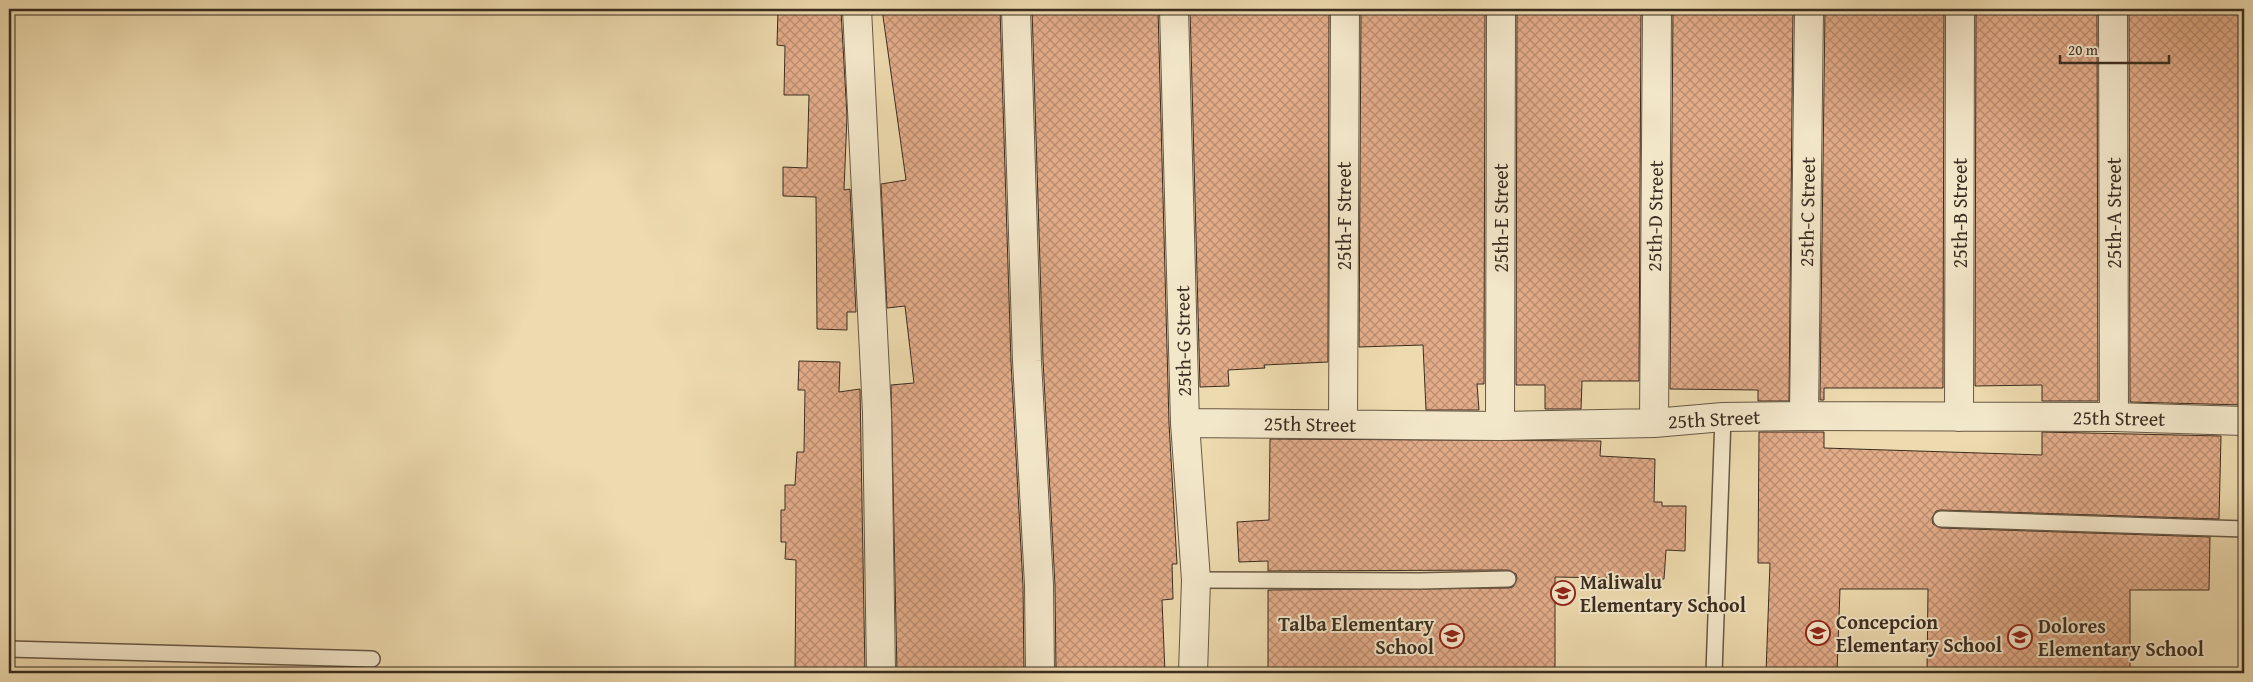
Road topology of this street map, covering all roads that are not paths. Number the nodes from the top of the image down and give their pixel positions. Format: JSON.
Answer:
{"nodes":[{"id":1,"x":857,"y":9,"type":"edge"},
{"id":2,"x":1016,"y":9,"type":"edge"},
{"id":3,"x":1174,"y":9,"type":"edge"},
{"id":4,"x":1345,"y":9,"type":"edge"},
{"id":5,"x":1501,"y":9,"type":"edge"},
{"id":6,"x":1657,"y":9,"type":"edge"},
{"id":7,"x":1809,"y":9,"type":"edge"},
{"id":8,"x":1960,"y":9,"type":"edge"},
{"id":9,"x":2114,"y":9,"type":"edge"},
{"id":10,"x":1804,"y":416,"type":"junction"},
{"id":11,"x":1723,"y":417,"type":"junction"},
{"id":12,"x":1959,"y":417,"type":"junction"},
{"id":13,"x":2114,"y":417,"type":"junction"},
{"id":14,"x":2244,"y":421,"type":"edge"},
{"id":15,"x":1184,"y":423,"type":"junction"},
{"id":16,"x":1654,"y":423,"type":"junction"},
{"id":17,"x":1343,"y":424,"type":"junction"},
{"id":18,"x":1500,"y":426,"type":"junction"},
{"id":19,"x":1941,"y":519,"type":"dead end"},
{"id":20,"x":2244,"y":529,"type":"edge"},
{"id":21,"x":1508,"y":579,"type":"dead end"},
{"id":22,"x":1196,"y":580,"type":"junction"},
{"id":23,"x":9,"y":649,"type":"edge"},
{"id":24,"x":372,"y":659,"type":"dead end"},
{"id":25,"x":881,"y":673,"type":"edge"},
{"id":26,"x":1040,"y":673,"type":"edge"},
{"id":27,"x":1194,"y":673,"type":"edge"},
{"id":28,"x":1714,"y":673,"type":"edge"}],
"edges":[{"from":1,"to":25,"type":"street"},
{"from":2,"to":26,"type":"street"},
{"from":3,"to":15,"type":"street","name":"25th-G Street"},
{"from":4,"to":17,"type":"street","name":"25th-F Street"},
{"from":5,"to":18,"type":"street","name":"25th-E Street"},
{"from":6,"to":16,"type":"street","name":"25th-D Street"},
{"from":7,"to":10,"type":"street","name":"25th-C Street"},
{"from":8,"to":12,"type":"street","name":"25th-B Street"},
{"from":9,"to":13,"type":"street","name":"25th-A Street"},
{"from":10,"to":11,"type":"street","name":"25th Street"},
{"from":10,"to":12,"type":"street","name":"25th Street"},
{"from":11,"to":16,"type":"street","name":"25th Street"},
{"from":11,"to":28,"type":"lane"},
{"from":12,"to":13,"type":"street","name":"25th Street"},
{"from":13,"to":14,"type":"street","name":"25th Street"},
{"from":15,"to":17,"type":"street","name":"25th Street"},
{"from":15,"to":22,"type":"street","name":"25th-G Street"},
{"from":16,"to":18,"type":"street","name":"25th Street"},
{"from":17,"to":18,"type":"street","name":"25th Street"},
{"from":19,"to":20,"type":"lane"},
{"from":21,"to":22,"type":"lane"},
{"from":22,"to":27,"type":"street","name":"25th-G Street"},
{"from":23,"to":24,"type":"lane"}]}
